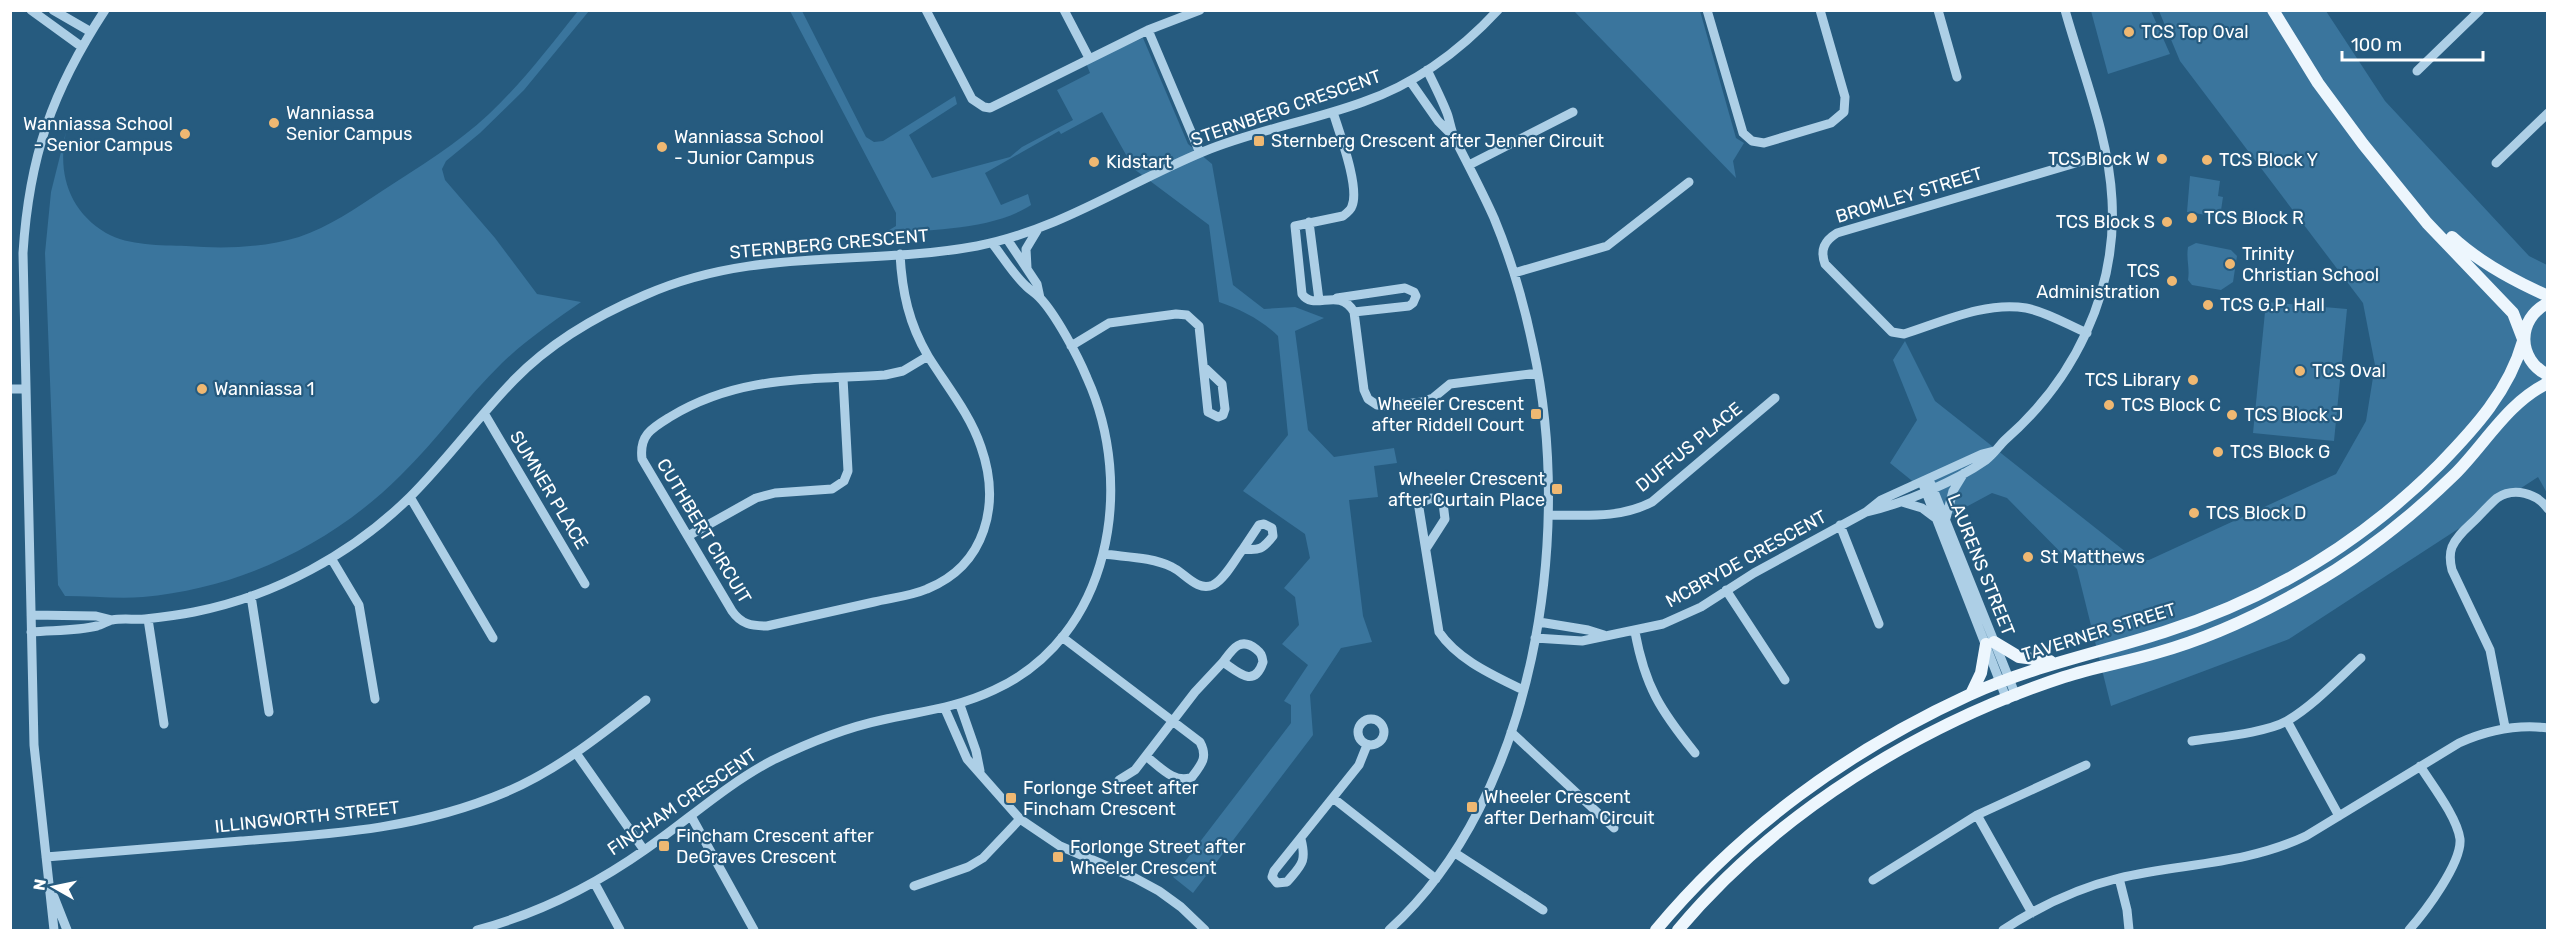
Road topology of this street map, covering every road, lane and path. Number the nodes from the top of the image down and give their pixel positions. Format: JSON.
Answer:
{"nodes":[{"id":1,"x":31,"y":10,"type":"edge"},
{"id":2,"x":52,"y":10,"type":"edge"},
{"id":3,"x":105,"y":10,"type":"edge"},
{"id":4,"x":926,"y":10,"type":"edge"},
{"id":5,"x":1064,"y":10,"type":"edge"},
{"id":6,"x":1200,"y":10,"type":"edge"},
{"id":7,"x":1498,"y":10,"type":"edge"},
{"id":8,"x":1707,"y":10,"type":"edge"},
{"id":9,"x":1820,"y":10,"type":"edge"},
{"id":10,"x":1938,"y":10,"type":"edge"},
{"id":11,"x":2065,"y":10,"type":"edge"},
{"id":12,"x":2273,"y":10,"type":"edge"},
{"id":13,"x":2480,"y":10,"type":"edge"},
{"id":14,"x":1148,"y":30,"type":"junction"},
{"id":15,"x":91,"y":32,"type":"junction"},
{"id":16,"x":82,"y":47,"type":"junction"},
{"id":17,"x":1089,"y":58,"type":"junction"},
{"id":18,"x":1427,"y":70,"type":"junction"},
{"id":19,"x":2417,"y":71,"type":"dead end"},
{"id":20,"x":1957,"y":77,"type":"dead end"},
{"id":21,"x":1410,"y":81,"type":"junction"},
{"id":22,"x":1333,"y":112,"type":"junction"},
{"id":23,"x":1573,"y":112,"type":"dead end"},
{"id":24,"x":2547,"y":113,"type":"edge"},
{"id":25,"x":1454,"y":136,"type":"junction"},
{"id":26,"x":1200,"y":153,"type":"junction"},
{"id":27,"x":2106,"y":154,"type":"junction"},
{"id":28,"x":2496,"y":163,"type":"dead end"},
{"id":29,"x":1469,"y":165,"type":"junction"},
{"id":30,"x":1689,"y":182,"type":"dead end"},
{"id":31,"x":2411,"y":201,"type":"junction"},
{"id":32,"x":1309,"y":222,"type":"junction"},
{"id":33,"x":1038,"y":229,"type":"junction"},
{"id":34,"x":1007,"y":239,"type":"junction"},
{"id":35,"x":992,"y":243,"type":"junction"},
{"id":36,"x":900,"y":254,"type":"junction"},
{"id":37,"x":1028,"y":271,"type":"junction"},
{"id":38,"x":1514,"y":273,"type":"junction"},
{"id":39,"x":2547,"y":296,"type":"edge"},
{"id":40,"x":1040,"y":298,"type":"junction"},
{"id":41,"x":1332,"y":299,"type":"junction"},
{"id":42,"x":1319,"y":300,"type":"junction"},
{"id":43,"x":2547,"y":303,"type":"edge"},
{"id":44,"x":1354,"y":312,"type":"junction"},
{"id":45,"x":2087,"y":333,"type":"junction"},
{"id":46,"x":2523,"y":340,"type":"junction"},
{"id":47,"x":1071,"y":346,"type":"junction"},
{"id":48,"x":928,"y":356,"type":"junction"},
{"id":49,"x":1204,"y":368,"type":"junction"},
{"id":50,"x":1538,"y":373,"type":"junction"},
{"id":51,"x":2547,"y":375,"type":"edge"},
{"id":52,"x":843,"y":378,"type":"junction"},
{"id":53,"x":2547,"y":383,"type":"edge"},
{"id":54,"x":10,"y":389,"type":"edge"},
{"id":55,"x":26,"y":389,"type":"junction"},
{"id":56,"x":1775,"y":398,"type":"dead end"},
{"id":57,"x":484,"y":413,"type":"junction"},
{"id":58,"x":1988,"y":455,"type":"junction"},
{"id":59,"x":1965,"y":471,"type":"junction"},
{"id":60,"x":1928,"y":485,"type":"junction"},
{"id":61,"x":410,"y":497,"type":"junction"},
{"id":62,"x":1898,"y":502,"type":"junction"},
{"id":63,"x":2547,"y":509,"type":"edge"},
{"id":64,"x":1866,"y":512,"type":"junction"},
{"id":65,"x":1549,"y":514,"type":"junction"},
{"id":66,"x":1942,"y":520,"type":"junction"},
{"id":67,"x":1840,"y":525,"type":"junction"},
{"id":68,"x":688,"y":536,"type":"junction"},
{"id":69,"x":1427,"y":547,"type":"junction"},
{"id":70,"x":1243,"y":549,"type":"dead end"},
{"id":71,"x":1104,"y":554,"type":"junction"},
{"id":72,"x":331,"y":558,"type":"junction"},
{"id":73,"x":585,"y":584,"type":"dead end"},
{"id":74,"x":1726,"y":590,"type":"junction"},
{"id":75,"x":251,"y":596,"type":"junction"},
{"id":76,"x":31,"y":615,"type":"junction"},
{"id":77,"x":148,"y":619,"type":"junction"},
{"id":78,"x":112,"y":620,"type":"junction"},
{"id":79,"x":1539,"y":622,"type":"junction"},
{"id":80,"x":1879,"y":624,"type":"dead end"},
{"id":81,"x":1635,"y":632,"type":"junction"},
{"id":82,"x":31,"y":633,"type":"junction"},
{"id":83,"x":1604,"y":635,"type":"junction"},
{"id":84,"x":1062,"y":637,"type":"junction"},
{"id":85,"x":493,"y":638,"type":"dead end"},
{"id":86,"x":1535,"y":639,"type":"junction"},
{"id":87,"x":1990,"y":643,"type":"junction"},
{"id":88,"x":2361,"y":658,"type":"dead end"},
{"id":89,"x":2060,"y":661,"type":"junction"},
{"id":90,"x":1223,"y":662,"type":"dead end"},
{"id":91,"x":1785,"y":680,"type":"dead end"},
{"id":92,"x":2005,"y":680,"type":"junction"},
{"id":93,"x":1523,"y":690,"type":"junction"},
{"id":94,"x":1971,"y":694,"type":"junction"},
{"id":95,"x":2011,"y":698,"type":"junction"},
{"id":96,"x":375,"y":699,"type":"dead end"},
{"id":97,"x":646,"y":700,"type":"dead end"},
{"id":98,"x":960,"y":705,"type":"junction"},
{"id":99,"x":945,"y":709,"type":"junction"},
{"id":100,"x":269,"y":712,"type":"dead end"},
{"id":101,"x":2287,"y":721,"type":"junction"},
{"id":102,"x":1172,"y":722,"type":"junction"},
{"id":103,"x":164,"y":724,"type":"dead end"},
{"id":104,"x":2505,"y":727,"type":"junction"},
{"id":105,"x":2547,"y":728,"type":"edge"},
{"id":106,"x":1511,"y":732,"type":"junction"},
{"id":107,"x":2193,"y":741,"type":"dead end"},
{"id":108,"x":1367,"y":745,"type":"dead end"},
{"id":109,"x":576,"y":753,"type":"junction"},
{"id":110,"x":1695,"y":753,"type":"dead end"},
{"id":111,"x":1146,"y":756,"type":"junction"},
{"id":112,"x":2086,"y":765,"type":"dead end"},
{"id":113,"x":2420,"y":766,"type":"junction"},
{"id":114,"x":980,"y":771,"type":"junction"},
{"id":115,"x":1119,"y":780,"type":"dead end"},
{"id":116,"x":1333,"y":798,"type":"junction"},
{"id":117,"x":1977,"y":815,"type":"junction"},
{"id":118,"x":691,"y":816,"type":"junction"},
{"id":119,"x":2339,"y":816,"type":"junction"},
{"id":120,"x":1020,"y":819,"type":"junction"},
{"id":121,"x":1614,"y":828,"type":"dead end"},
{"id":122,"x":1301,"y":839,"type":"junction"},
{"id":123,"x":644,"y":850,"type":"junction"},
{"id":124,"x":1455,"y":853,"type":"junction"},
{"id":125,"x":46,"y":856,"type":"junction"},
{"id":126,"x":2119,"y":878,"type":"junction"},
{"id":127,"x":1436,"y":879,"type":"junction"},
{"id":128,"x":1873,"y":880,"type":"dead end"},
{"id":129,"x":594,"y":882,"type":"junction"},
{"id":130,"x":50,"y":886,"type":"junction"},
{"id":131,"x":914,"y":886,"type":"dead end"},
{"id":132,"x":1543,"y":910,"type":"dead end"},
{"id":133,"x":2032,"y":913,"type":"junction"},
{"id":134,"x":1398,"y":922,"type":"junction"},
{"id":135,"x":498,"y":928,"type":"edge"},
{"id":136,"x":54,"y":930,"type":"edge"},
{"id":137,"x":67,"y":930,"type":"edge"},
{"id":138,"x":477,"y":930,"type":"edge"},
{"id":139,"x":620,"y":930,"type":"edge"},
{"id":140,"x":754,"y":930,"type":"edge"},
{"id":141,"x":1205,"y":930,"type":"edge"},
{"id":142,"x":1389,"y":930,"type":"edge"},
{"id":143,"x":1406,"y":930,"type":"edge"},
{"id":144,"x":1656,"y":930,"type":"edge"},
{"id":145,"x":1678,"y":930,"type":"edge"},
{"id":146,"x":2003,"y":930,"type":"edge"},
{"id":147,"x":2129,"y":930,"type":"edge"},
{"id":148,"x":2409,"y":930,"type":"edge"}],
"edges":[{"from":1,"to":16,"type":"street"},
{"from":2,"to":15,"type":"street"},
{"from":3,"to":15,"type":"street"},
{"from":4,"to":17,"type":"street"},
{"from":5,"to":17,"type":"street"},
{"from":6,"to":14,"type":"street"},
{"from":7,"to":18,"type":"street","name":"STERNBERG CRESCENT"},
{"from":8,"to":9,"type":"street"},
{"from":10,"to":20,"type":"street"},
{"from":11,"to":27,"type":"street","name":"MCBRYDE CRESCENT"},
{"from":12,"to":31,"type":"main road"},
{"from":13,"to":19,"type":"street"},
{"from":14,"to":17,"type":"street"},
{"from":14,"to":26,"type":"street"},
{"from":15,"to":16,"type":"street"},
{"from":16,"to":55,"type":"street"},
{"from":18,"to":21,"type":"street","name":"STERNBERG CRESCENT"},
{"from":18,"to":25,"type":"street"},
{"from":21,"to":22,"type":"street","name":"STERNBERG CRESCENT"},
{"from":21,"to":25,"type":"street"},
{"from":22,"to":26,"type":"street","name":"STERNBERG CRESCENT"},
{"from":22,"to":32,"type":"street"},
{"from":23,"to":29,"type":"street"},
{"from":24,"to":28,"type":"street"},
{"from":25,"to":29,"type":"street"},
{"from":26,"to":33,"type":"street","name":"STERNBERG CRESCENT"},
{"from":27,"to":45,"type":"street","name":"MCBRYDE CRESCENT"},
{"from":27,"to":45,"type":"street","name":"BROMLEY STREET"},
{"from":29,"to":38,"type":"street"},
{"from":30,"to":38,"type":"street"},
{"from":31,"to":39,"type":"main road"},
{"from":31,"to":46,"type":"main road"},
{"from":32,"to":42,"type":"street"},
{"from":32,"to":42,"type":"street"},
{"from":33,"to":34,"type":"street","name":"STERNBERG CRESCENT"},
{"from":33,"to":37,"type":"street"},
{"from":34,"to":35,"type":"street","name":"STERNBERG CRESCENT"},
{"from":34,"to":37,"type":"street","name":"FINCHAM CRESCENT"},
{"from":35,"to":36,"type":"street","name":"STERNBERG CRESCENT"},
{"from":35,"to":40,"type":"street","name":"FINCHAM CRESCENT"},
{"from":36,"to":48,"type":"street","name":"CUTHBERT CIRCUIT"},
{"from":36,"to":57,"type":"street","name":"STERNBERG CRESCENT"},
{"from":37,"to":40,"type":"street","name":"FINCHAM CRESCENT"},
{"from":38,"to":50,"type":"street"},
{"from":40,"to":47,"type":"street","name":"FINCHAM CRESCENT"},
{"from":41,"to":42,"type":"street"},
{"from":41,"to":44,"type":"street"},
{"from":41,"to":44,"type":"street"},
{"from":43,"to":46,"type":"main road","name":"TAVERNER STREET"},
{"from":44,"to":50,"type":"street"},
{"from":45,"to":58,"type":"street","name":"MCBRYDE CRESCENT"},
{"from":46,"to":51,"type":"main road"},
{"from":46,"to":89,"type":"main road","name":"TAVERNER STREET"},
{"from":47,"to":49,"type":"street"},
{"from":47,"to":71,"type":"street","name":"FINCHAM CRESCENT"},
{"from":48,"to":52,"type":"street","name":"CUTHBERT CIRCUIT"},
{"from":48,"to":68,"type":"street","name":"CUTHBERT CIRCUIT"},
{"from":49,"to":49,"type":"street"},
{"from":50,"to":65,"type":"street"},
{"from":52,"to":68,"type":"street"},
{"from":52,"to":68,"type":"street","name":"CUTHBERT CIRCUIT"},
{"from":53,"to":95,"type":"main road","name":"TAVERNER STREET"},
{"from":54,"to":55,"type":"street"},
{"from":55,"to":76,"type":"street"},
{"from":56,"to":65,"type":"street","name":"DUFFUS PLACE"},
{"from":57,"to":61,"type":"street","name":"STERNBERG CRESCENT"},
{"from":57,"to":73,"type":"street","name":"SUMNER PLACE"},
{"from":58,"to":59,"type":"street","name":"MCBRYDE CRESCENT"},
{"from":58,"to":60,"type":"street","name":"MCBRYDE CRESCENT"},
{"from":59,"to":60,"type":"street","name":"MCBRYDE CRESCENT"},
{"from":59,"to":66,"type":"street"},
{"from":60,"to":62,"type":"street","name":"MCBRYDE CRESCENT"},
{"from":60,"to":64,"type":"street","name":"MCBRYDE CRESCENT"},
{"from":60,"to":66,"type":"street","name":"LAURENS STREET"},
{"from":61,"to":72,"type":"street","name":"STERNBERG CRESCENT"},
{"from":61,"to":85,"type":"street"},
{"from":62,"to":64,"type":"street","name":"MCBRYDE CRESCENT"},
{"from":62,"to":66,"type":"street"},
{"from":63,"to":104,"type":"street"},
{"from":64,"to":67,"type":"street","name":"MCBRYDE CRESCENT"},
{"from":65,"to":79,"type":"street"},
{"from":66,"to":87,"type":"street","name":"LAURENS STREET"},
{"from":67,"to":74,"type":"street","name":"MCBRYDE CRESCENT"},
{"from":67,"to":80,"type":"street"},
{"from":69,"to":69,"type":"street"},
{"from":69,"to":93,"type":"street"},
{"from":70,"to":71,"type":"street"},
{"from":71,"to":84,"type":"street","name":"FINCHAM CRESCENT"},
{"from":72,"to":75,"type":"street","name":"STERNBERG CRESCENT"},
{"from":72,"to":96,"type":"street"},
{"from":74,"to":81,"type":"street","name":"MCBRYDE CRESCENT"},
{"from":74,"to":91,"type":"street"},
{"from":75,"to":77,"type":"street","name":"STERNBERG CRESCENT"},
{"from":75,"to":100,"type":"street"},
{"from":76,"to":78,"type":"street","name":"STERNBERG CRESCENT"},
{"from":76,"to":82,"type":"street"},
{"from":77,"to":78,"type":"street","name":"STERNBERG CRESCENT"},
{"from":77,"to":103,"type":"street"},
{"from":78,"to":82,"type":"street","name":"STERNBERG CRESCENT"},
{"from":79,"to":83,"type":"street","name":"MCBRYDE CRESCENT"},
{"from":79,"to":86,"type":"street"},
{"from":81,"to":83,"type":"street","name":"MCBRYDE CRESCENT"},
{"from":81,"to":110,"type":"street"},
{"from":82,"to":125,"type":"street"},
{"from":83,"to":86,"type":"street","name":"MCBRYDE CRESCENT"},
{"from":84,"to":98,"type":"street","name":"FINCHAM CRESCENT"},
{"from":84,"to":102,"type":"street"},
{"from":86,"to":93,"type":"street"},
{"from":87,"to":89,"type":"main road"},
{"from":87,"to":92,"type":"street","name":"LAURENS STREET"},
{"from":87,"to":94,"type":"main road"},
{"from":88,"to":101,"type":"street"},
{"from":89,"to":92,"type":"main road","name":"TAVERNER STREET"},
{"from":90,"to":102,"type":"street"},
{"from":92,"to":94,"type":"main road","name":"TAVERNER STREET"},
{"from":92,"to":95,"type":"street","name":"LAURENS STREET"},
{"from":93,"to":106,"type":"street"},
{"from":94,"to":144,"type":"main road","name":"TAVERNER STREET"},
{"from":95,"to":145,"type":"main road","name":"TAVERNER STREET"},
{"from":97,"to":109,"type":"street","name":"ILLINGWORTH STREET"},
{"from":98,"to":99,"type":"street","name":"FINCHAM CRESCENT"},
{"from":98,"to":114,"type":"street"},
{"from":99,"to":114,"type":"street"},
{"from":99,"to":118,"type":"street","name":"FINCHAM CRESCENT"},
{"from":101,"to":107,"type":"street"},
{"from":101,"to":119,"type":"street"},
{"from":102,"to":111,"type":"street"},
{"from":102,"to":111,"type":"street"},
{"from":104,"to":105,"type":"street"},
{"from":104,"to":113,"type":"street"},
{"from":106,"to":121,"type":"street"},
{"from":106,"to":124,"type":"street"},
{"from":108,"to":116,"type":"street"},
{"from":109,"to":123,"type":"street"},
{"from":109,"to":125,"type":"street","name":"ILLINGWORTH STREET"},
{"from":111,"to":115,"type":"street"},
{"from":112,"to":117,"type":"street"},
{"from":113,"to":119,"type":"street"},
{"from":113,"to":148,"type":"street"},
{"from":114,"to":120,"type":"street"},
{"from":116,"to":122,"type":"street"},
{"from":116,"to":127,"type":"street"},
{"from":117,"to":128,"type":"street"},
{"from":117,"to":133,"type":"street"},
{"from":118,"to":123,"type":"street","name":"FINCHAM CRESCENT"},
{"from":118,"to":140,"type":"street"},
{"from":119,"to":126,"type":"street"},
{"from":120,"to":131,"type":"street"},
{"from":120,"to":141,"type":"street"},
{"from":122,"to":122,"type":"street"},
{"from":123,"to":129,"type":"street","name":"FINCHAM CRESCENT"},
{"from":124,"to":127,"type":"street"},
{"from":124,"to":132,"type":"street"},
{"from":125,"to":130,"type":"street"},
{"from":126,"to":133,"type":"street"},
{"from":126,"to":147,"type":"street"},
{"from":127,"to":134,"type":"street"},
{"from":129,"to":135,"type":"street","name":"FINCHAM CRESCENT"},
{"from":129,"to":139,"type":"street"},
{"from":130,"to":136,"type":"street"},
{"from":130,"to":137,"type":"street"},
{"from":133,"to":146,"type":"street"},
{"from":134,"to":142,"type":"street"},
{"from":134,"to":143,"type":"street"},
{"from":135,"to":138,"type":"street","name":"FINCHAM CRESCENT"}]}
